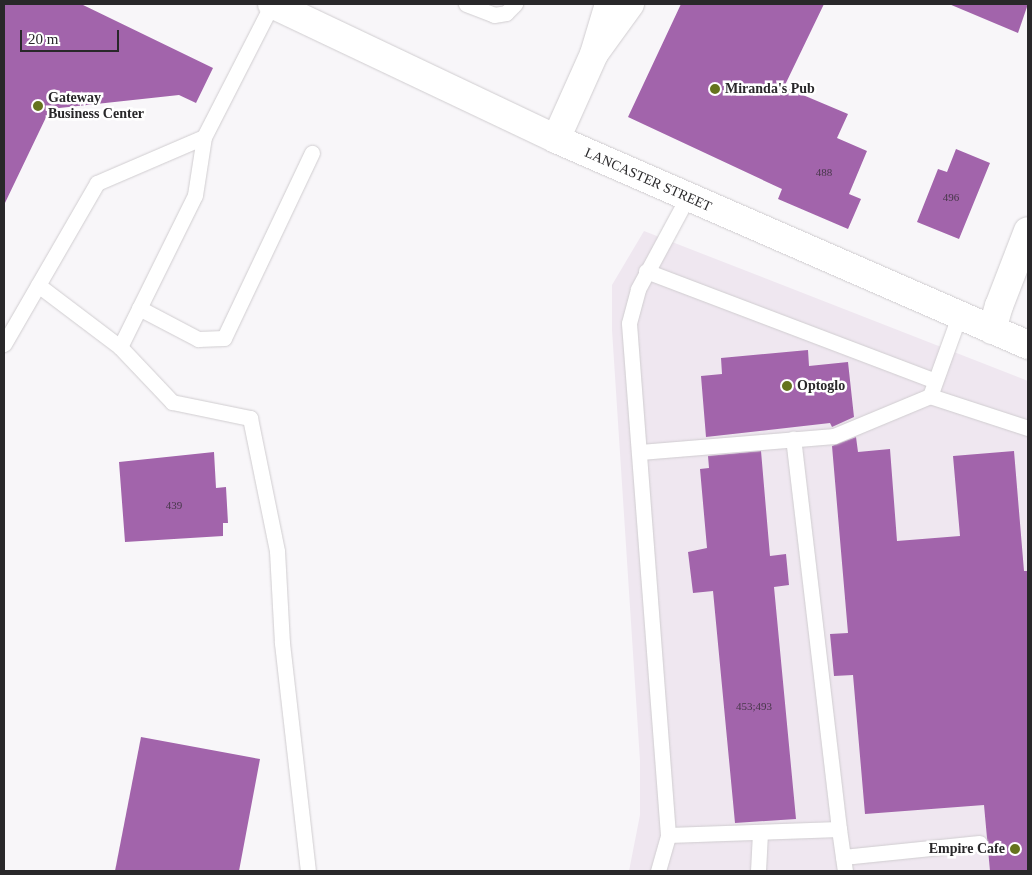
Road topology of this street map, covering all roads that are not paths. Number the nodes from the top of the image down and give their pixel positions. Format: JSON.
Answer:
{"nodes":[{"id":1,"x":272,"y":4,"type":"edge"},
{"id":2,"x":515,"y":4,"type":"edge"},
{"id":3,"x":609,"y":4,"type":"edge"},
{"id":4,"x":630,"y":4,"type":"edge"},
{"id":5,"x":475,"y":6,"type":"edge"},
{"id":6,"x":497,"y":10,"type":"edge"},
{"id":7,"x":594,"y":54,"type":"junction"},
{"id":8,"x":204,"y":137,"type":"junction"},
{"id":9,"x":556,"y":139,"type":"junction"},
{"id":10,"x":312,"y":153,"type":"dead end"},
{"id":11,"x":687,"y":198,"type":"junction"},
{"id":12,"x":1028,"y":231,"type":"edge"},
{"id":13,"x":646,"y":271,"type":"junction"},
{"id":14,"x":38,"y":285,"type":"junction"},
{"id":15,"x":139,"y":308,"type":"junction"},
{"id":16,"x":959,"y":316,"type":"junction"},
{"id":17,"x":992,"y":330,"type":"junction"},
{"id":18,"x":4,"y":344,"type":"edge"},
{"id":19,"x":1028,"y":345,"type":"edge"},
{"id":20,"x":120,"y":347,"type":"junction"},
{"id":21,"x":935,"y":381,"type":"junction"},
{"id":22,"x":930,"y":396,"type":"junction"},
{"id":23,"x":1028,"y":428,"type":"edge"},
{"id":24,"x":794,"y":439,"type":"junction"},
{"id":25,"x":640,"y":452,"type":"junction"},
{"id":26,"x":839,"y":829,"type":"junction"},
{"id":27,"x":760,"y":832,"type":"junction"},
{"id":28,"x":668,"y":835,"type":"junction"},
{"id":29,"x":979,"y":843,"type":"dead end"},
{"id":30,"x":844,"y":864,"type":"edge"},
{"id":31,"x":308,"y":871,"type":"edge"},
{"id":32,"x":658,"y":871,"type":"edge"},
{"id":33,"x":758,"y":871,"type":"edge"}],
"edges":[{"from":1,"to":8,"type":"lane"},
{"from":1,"to":9,"type":"main road","name":"LANCASTER STREET"},
{"from":2,"to":6,"type":"lane"},
{"from":3,"to":7,"type":"main road"},
{"from":4,"to":7,"type":"main road"},
{"from":5,"to":6,"type":"lane"},
{"from":7,"to":9,"type":"main road"},
{"from":8,"to":14,"type":"lane"},
{"from":8,"to":15,"type":"lane"},
{"from":9,"to":11,"type":"main road","name":"LANCASTER STREET"},
{"from":10,"to":15,"type":"lane"},
{"from":11,"to":13,"type":"lane"},
{"from":11,"to":16,"type":"main road","name":"LANCASTER STREET"},
{"from":12,"to":17,"type":"main road"},
{"from":13,"to":21,"type":"lane"},
{"from":13,"to":25,"type":"lane"},
{"from":14,"to":18,"type":"lane"},
{"from":14,"to":20,"type":"lane"},
{"from":15,"to":20,"type":"lane"},
{"from":16,"to":17,"type":"main road","name":"LANCASTER STREET"},
{"from":16,"to":21,"type":"lane"},
{"from":17,"to":19,"type":"main road","name":"LANCASTER STREET"},
{"from":20,"to":31,"type":"lane"},
{"from":21,"to":22,"type":"lane"},
{"from":22,"to":23,"type":"lane"},
{"from":22,"to":24,"type":"lane"},
{"from":24,"to":25,"type":"lane"},
{"from":24,"to":26,"type":"lane"},
{"from":25,"to":28,"type":"lane"},
{"from":26,"to":27,"type":"lane"},
{"from":26,"to":30,"type":"lane"},
{"from":27,"to":28,"type":"lane"},
{"from":27,"to":33,"type":"lane"},
{"from":28,"to":32,"type":"lane"},
{"from":29,"to":30,"type":"lane"}]}
